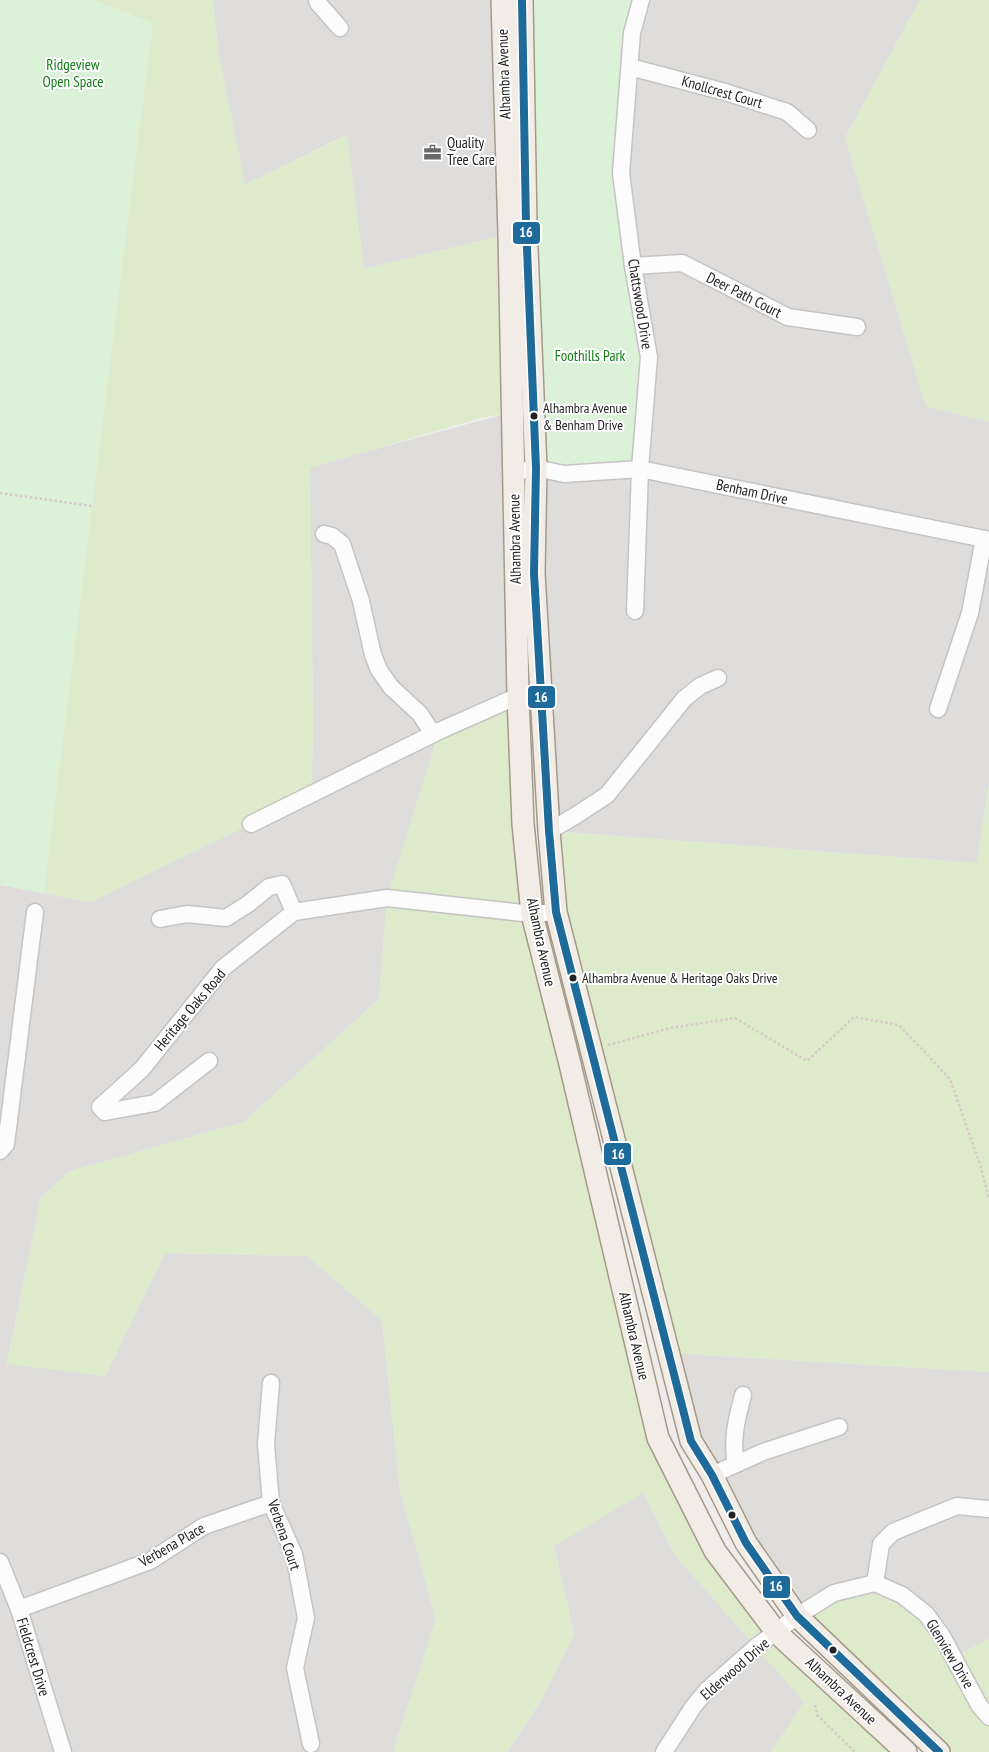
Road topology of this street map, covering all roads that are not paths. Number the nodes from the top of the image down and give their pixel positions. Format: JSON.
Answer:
{"nodes":[{"id":1,"x":317,"y":0,"type":"edge"},
{"id":2,"x":502,"y":0,"type":"edge"},
{"id":3,"x":522,"y":0,"type":"edge"},
{"id":4,"x":641,"y":0,"type":"edge"},
{"id":5,"x":340,"y":28,"type":"dead end"},
{"id":6,"x":630,"y":67,"type":"junction"},
{"id":7,"x":808,"y":130,"type":"dead end"},
{"id":8,"x":633,"y":266,"type":"junction"},
{"id":9,"x":857,"y":326,"type":"dead end"},
{"id":10,"x":536,"y":468,"type":"junction"},
{"id":11,"x":640,"y":469,"type":"junction"},
{"id":12,"x":513,"y":473,"type":"junction"},
{"id":13,"x":324,"y":534,"type":"dead end"},
{"id":14,"x":987,"y":540,"type":"edge"},
{"id":15,"x":635,"y":611,"type":"dead end"},
{"id":16,"x":718,"y":678,"type":"dead end"},
{"id":17,"x":518,"y":696,"type":"junction"},
{"id":18,"x":938,"y":709,"type":"dead end"},
{"id":19,"x":433,"y":734,"type":"junction"},
{"id":20,"x":251,"y":824,"type":"dead end"},
{"id":21,"x":549,"y":831,"type":"junction"},
{"id":22,"x":35,"y":912,"type":"dead end"},
{"id":23,"x":294,"y":912,"type":"junction"},
{"id":24,"x":556,"y":912,"type":"junction"},
{"id":25,"x":532,"y":914,"type":"junction"},
{"id":26,"x":160,"y":919,"type":"dead end"},
{"id":27,"x":209,"y":1061,"type":"dead end"},
{"id":28,"x":0,"y":1151,"type":"edge"},
{"id":29,"x":271,"y":1383,"type":"dead end"},
{"id":30,"x":743,"y":1394,"type":"dead end"},
{"id":31,"x":838,"y":1427,"type":"dead end"},
{"id":32,"x":736,"y":1464,"type":"junction"},
{"id":33,"x":712,"y":1475,"type":"junction"},
{"id":34,"x":270,"y":1503,"type":"junction"},
{"id":35,"x":989,"y":1509,"type":"edge"},
{"id":36,"x":0,"y":1562,"type":"edge"},
{"id":37,"x":875,"y":1583,"type":"junction"},
{"id":38,"x":19,"y":1609,"type":"junction"},
{"id":39,"x":797,"y":1616,"type":"junction"},
{"id":40,"x":778,"y":1632,"type":"junction"},
{"id":41,"x":989,"y":1717,"type":"edge"},
{"id":42,"x":311,"y":1744,"type":"dead end"},
{"id":43,"x":64,"y":1752,"type":"edge"},
{"id":44,"x":664,"y":1752,"type":"edge"},
{"id":45,"x":906,"y":1752,"type":"edge"},
{"id":46,"x":939,"y":1752,"type":"edge"}],
"edges":[{"from":1,"to":5,"type":"street"},
{"from":2,"to":12,"type":"main road","name":"Alhambra Avenue"},
{"from":3,"to":10,"type":"main road","name":"Alhambra Avenue"},
{"from":4,"to":6,"type":"street","name":"Chattswood Drive"},
{"from":6,"to":7,"type":"street","name":"Knollcrest Court"},
{"from":6,"to":8,"type":"street","name":"Chattswood Drive"},
{"from":8,"to":9,"type":"street","name":"Deer Path Court"},
{"from":8,"to":11,"type":"street","name":"Chattswood Drive"},
{"from":10,"to":11,"type":"street","name":"Benham Drive"},
{"from":10,"to":12,"type":"street","name":"Benham Drive"},
{"from":10,"to":21,"type":"main road","name":"Alhambra Avenue"},
{"from":11,"to":14,"type":"street","name":"Benham Drive"},
{"from":11,"to":15,"type":"street","name":"Chattswood Drive"},
{"from":12,"to":17,"type":"main road","name":"Alhambra Avenue"},
{"from":13,"to":19,"type":"street"},
{"from":14,"to":18,"type":"street"},
{"from":16,"to":21,"type":"street"},
{"from":17,"to":19,"type":"street"},
{"from":17,"to":25,"type":"main road","name":"Alhambra Avenue"},
{"from":19,"to":20,"type":"street"},
{"from":21,"to":24,"type":"main road","name":"Alhambra Avenue"},
{"from":22,"to":28,"type":"street"},
{"from":23,"to":25,"type":"street"},
{"from":23,"to":26,"type":"street"},
{"from":23,"to":27,"type":"street","name":"Heritage Oaks Road"},
{"from":24,"to":25,"type":"street"},
{"from":24,"to":33,"type":"main road","name":"Alhambra Avenue"},
{"from":25,"to":40,"type":"main road","name":"Alhambra Avenue"},
{"from":29,"to":34,"type":"street","name":"Verbena Court"},
{"from":30,"to":32,"type":"street"},
{"from":31,"to":32,"type":"street"},
{"from":32,"to":33,"type":"street"},
{"from":33,"to":39,"type":"main road","name":"Alhambra Avenue"},
{"from":34,"to":38,"type":"street","name":"Verbena Place"},
{"from":34,"to":42,"type":"street","name":"Verbena Court"},
{"from":35,"to":37,"type":"street"},
{"from":36,"to":38,"type":"street","name":"Fieldcrest Drive"},
{"from":37,"to":39,"type":"street"},
{"from":37,"to":41,"type":"street","name":"Glenview Drive"},
{"from":38,"to":43,"type":"street","name":"Fieldcrest Drive"},
{"from":39,"to":40,"type":"street","name":"Elderwood Drive"},
{"from":39,"to":46,"type":"main road","name":"Alhambra Avenue"},
{"from":40,"to":44,"type":"street","name":"Elderwood Drive"},
{"from":40,"to":45,"type":"main road","name":"Alhambra Avenue"}]}
